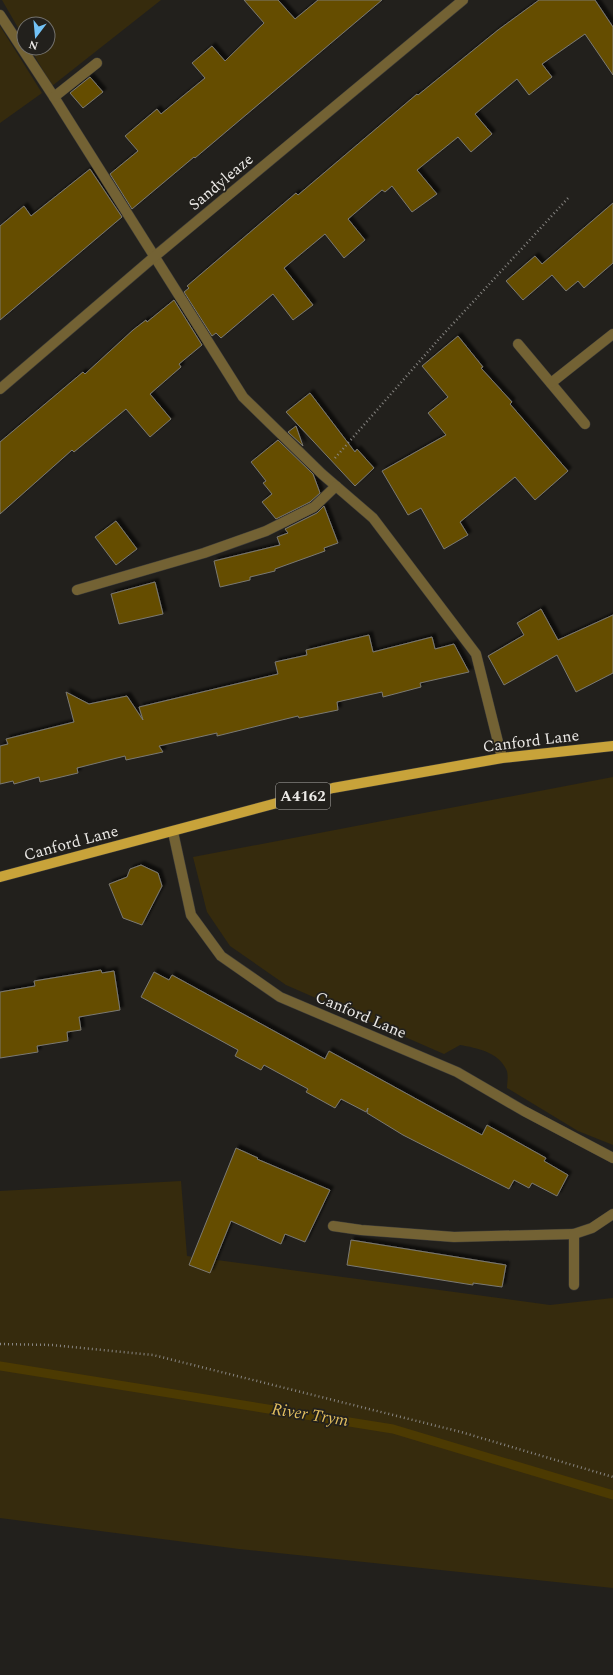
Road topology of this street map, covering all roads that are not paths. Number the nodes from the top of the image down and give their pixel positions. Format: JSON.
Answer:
{"nodes":[{"id":1,"x":463,"y":0,"type":"edge"},
{"id":2,"x":0,"y":15,"type":"edge"},
{"id":3,"x":97,"y":62,"type":"dead end"},
{"id":4,"x":54,"y":97,"type":"junction"},
{"id":5,"x":154,"y":257,"type":"junction"},
{"id":6,"x":613,"y":334,"type":"edge"},
{"id":7,"x":518,"y":344,"type":"dead end"},
{"id":8,"x":551,"y":383,"type":"junction"},
{"id":9,"x":0,"y":389,"type":"edge"},
{"id":10,"x":585,"y":424,"type":"dead end"},
{"id":11,"x":336,"y":486,"type":"junction"},
{"id":12,"x":77,"y":590,"type":"dead end"},
{"id":13,"x":613,"y":746,"type":"edge"},
{"id":14,"x":502,"y":758,"type":"junction"},
{"id":15,"x":173,"y":832,"type":"junction"},
{"id":16,"x":0,"y":877,"type":"edge"},
{"id":17,"x":613,"y":1158,"type":"edge"},
{"id":18,"x":613,"y":1214,"type":"edge"},
{"id":19,"x":333,"y":1226,"type":"dead end"},
{"id":20,"x":574,"y":1234,"type":"junction"},
{"id":21,"x":574,"y":1284,"type":"dead end"}],
"edges":[{"from":1,"to":5,"type":"street","name":"Sandyleaze"},
{"from":2,"to":4,"type":"street"},
{"from":3,"to":4,"type":"street"},
{"from":4,"to":5,"type":"street"},
{"from":5,"to":9,"type":"street","name":"Sandyleaze"},
{"from":5,"to":11,"type":"street"},
{"from":6,"to":8,"type":"street"},
{"from":7,"to":8,"type":"street"},
{"from":8,"to":10,"type":"street"},
{"from":11,"to":12,"type":"street"},
{"from":11,"to":14,"type":"street"},
{"from":13,"to":14,"type":"main road","name":"Canford Lane","number":"A4162"},
{"from":14,"to":15,"type":"main road","name":"Canford Lane","number":"A4162"},
{"from":15,"to":16,"type":"main road","name":"Canford Lane","number":"A4162"},
{"from":15,"to":17,"type":"street","name":"Canford Lane"},
{"from":18,"to":20,"type":"street"},
{"from":19,"to":20,"type":"street"},
{"from":20,"to":21,"type":"street"}]}
